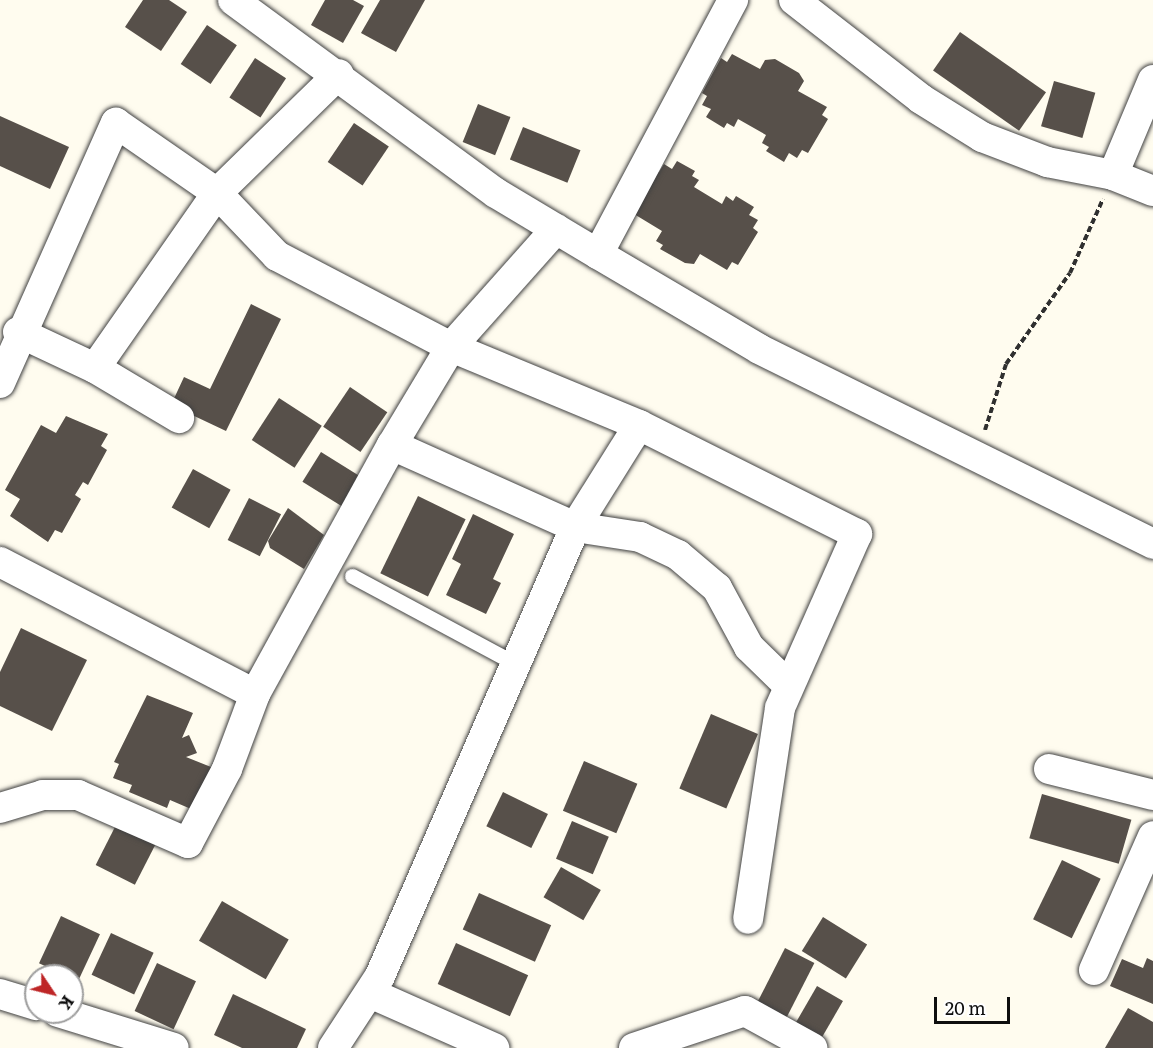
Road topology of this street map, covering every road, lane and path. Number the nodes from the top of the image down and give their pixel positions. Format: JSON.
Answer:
{"nodes":[{"id":1,"x":233,"y":0,"type":"edge"},
{"id":2,"x":733,"y":0,"type":"edge"},
{"id":3,"x":794,"y":0,"type":"edge"},
{"id":4,"x":339,"y":74,"type":"junction"},
{"id":5,"x":1153,"y":80,"type":"edge"},
{"id":6,"x":1113,"y":176,"type":"junction"},
{"id":7,"x":1153,"y":191,"type":"edge"},
{"id":8,"x":217,"y":193,"type":"junction"},
{"id":9,"x":556,"y":229,"type":"junction"},
{"id":10,"x":598,"y":254,"type":"junction"},
{"id":11,"x":18,"y":332,"type":"junction"},
{"id":12,"x":451,"y":347,"type":"junction"},
{"id":13,"x":95,"y":368,"type":"junction"},
{"id":14,"x":0,"y":383,"type":"edge"},
{"id":15,"x":179,"y":418,"type":"dead end"},
{"id":16,"x":639,"y":425,"type":"junction"},
{"id":17,"x":392,"y":445,"type":"junction"},
{"id":18,"x":981,"y":460,"type":"junction"},
{"id":19,"x":575,"y":527,"type":"junction"},
{"id":20,"x":1153,"y":544,"type":"edge"},
{"id":21,"x":0,"y":562,"type":"edge"},
{"id":22,"x":352,"y":576,"type":"dead end"},
{"id":23,"x":514,"y":663,"type":"junction"},
{"id":24,"x":788,"y":685,"type":"junction"},
{"id":25,"x":255,"y":694,"type":"junction"},
{"id":26,"x":1049,"y":769,"type":"dead end"},
{"id":27,"x":1153,"y":795,"type":"edge"},
{"id":28,"x":0,"y":808,"type":"edge"},
{"id":29,"x":1153,"y":836,"type":"edge"},
{"id":30,"x":748,"y":919,"type":"dead end"},
{"id":31,"x":1094,"y":970,"type":"dead end"},
{"id":32,"x":370,"y":993,"type":"junction"},
{"id":33,"x":0,"y":994,"type":"edge"},
{"id":34,"x":24,"y":1001,"type":"edge"},
{"id":35,"x":84,"y":1020,"type":"edge"},
{"id":36,"x":170,"y":1047,"type":"edge"},
{"id":37,"x":333,"y":1048,"type":"edge"},
{"id":38,"x":494,"y":1048,"type":"edge"},
{"id":39,"x":634,"y":1048,"type":"edge"},
{"id":40,"x":812,"y":1048,"type":"edge"}],
"edges":[{"from":1,"to":4,"type":"street"},
{"from":2,"to":10,"type":"street"},
{"from":3,"to":6,"type":"street"},
{"from":4,"to":8,"type":"street"},
{"from":4,"to":9,"type":"street"},
{"from":5,"to":6,"type":"street"},
{"from":6,"to":7,"type":"street"},
{"from":6,"to":18,"type":"path"},
{"from":8,"to":11,"type":"street"},
{"from":8,"to":12,"type":"street"},
{"from":8,"to":13,"type":"street"},
{"from":9,"to":10,"type":"street"},
{"from":9,"to":12,"type":"street"},
{"from":10,"to":18,"type":"street"},
{"from":11,"to":13,"type":"street"},
{"from":11,"to":14,"type":"street"},
{"from":12,"to":16,"type":"street"},
{"from":12,"to":17,"type":"street"},
{"from":13,"to":15,"type":"street"},
{"from":16,"to":19,"type":"street"},
{"from":16,"to":24,"type":"street"},
{"from":17,"to":19,"type":"street"},
{"from":17,"to":25,"type":"street"},
{"from":18,"to":20,"type":"street"},
{"from":19,"to":23,"type":"street"},
{"from":19,"to":24,"type":"street"},
{"from":21,"to":25,"type":"street"},
{"from":22,"to":23,"type":"lane"},
{"from":23,"to":32,"type":"street"},
{"from":24,"to":30,"type":"street"},
{"from":25,"to":28,"type":"street"},
{"from":26,"to":27,"type":"street"},
{"from":29,"to":31,"type":"street"},
{"from":32,"to":37,"type":"street"},
{"from":32,"to":38,"type":"street"},
{"from":33,"to":34,"type":"street"},
{"from":35,"to":36,"type":"street"},
{"from":39,"to":40,"type":"street"}]}
